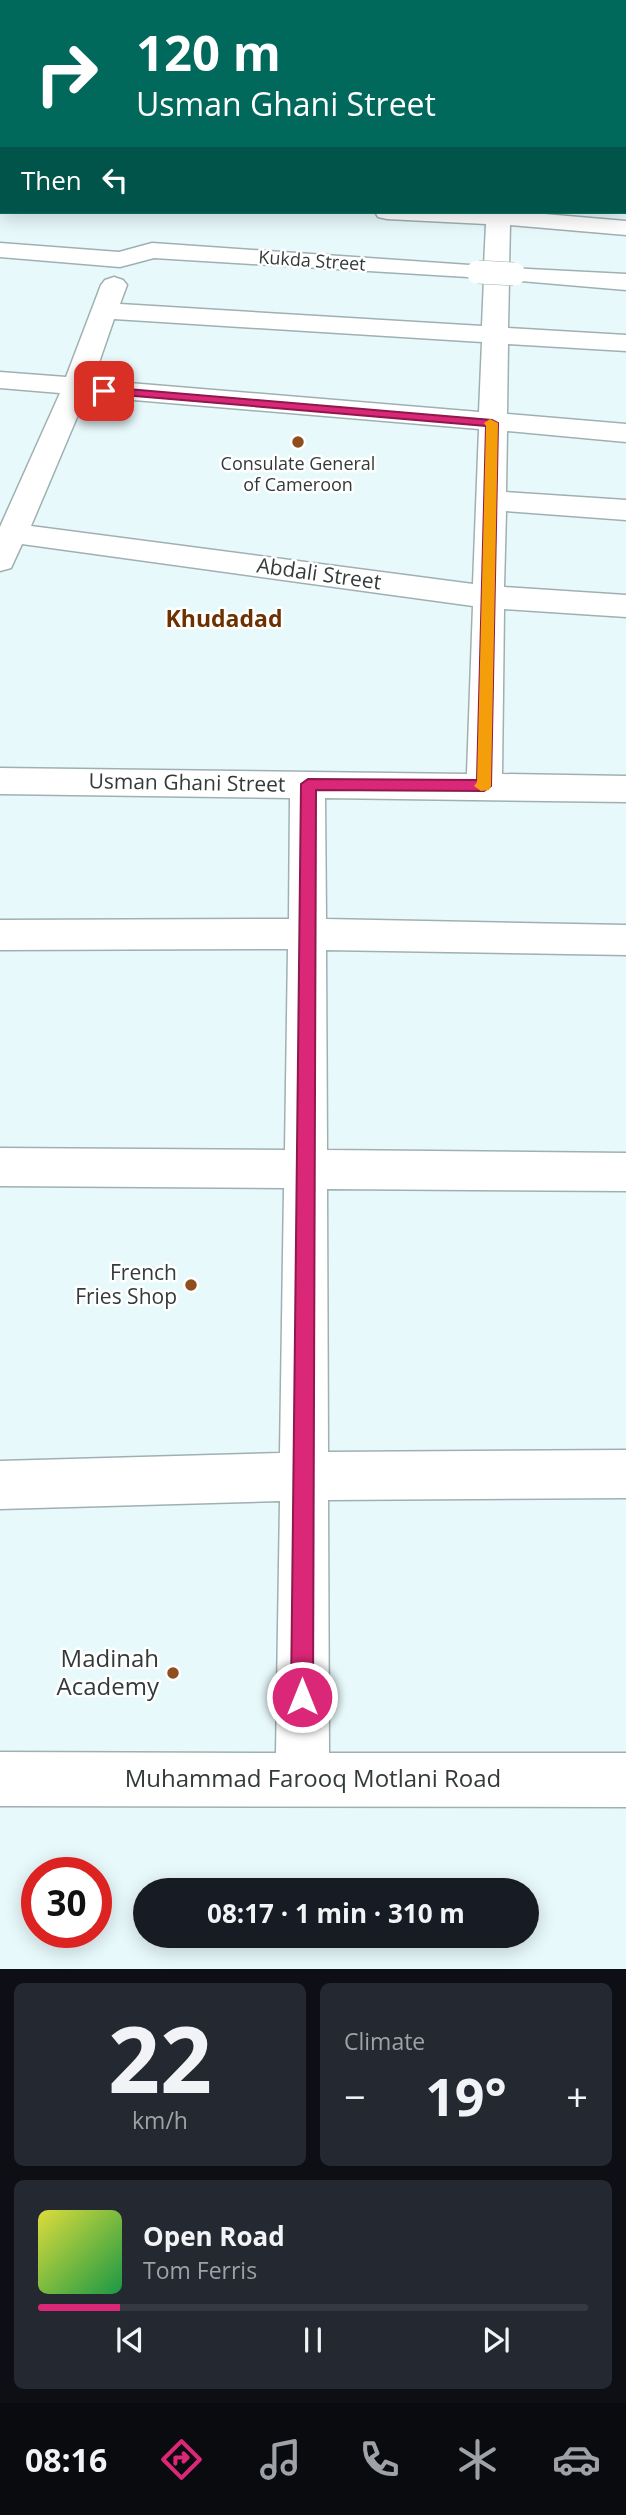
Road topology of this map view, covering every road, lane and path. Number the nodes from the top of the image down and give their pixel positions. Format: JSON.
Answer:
{"nodes":[{"id":1,"x":497,"y":214,"type":"edge"},
{"id":2,"x":626,"y":228,"type":"edge"},
{"id":3,"x":3,"y":255,"type":"edge"},
{"id":4,"x":120,"y":260,"type":"junction"},
{"id":5,"x":626,"y":282,"type":"edge"},
{"id":6,"x":107,"y":311,"type":"junction"},
{"id":7,"x":494,"y":335,"type":"junction"},
{"id":8,"x":626,"y":343,"type":"edge"},
{"id":9,"x":0,"y":380,"type":"edge"},
{"id":10,"x":76,"y":388,"type":"junction"},
{"id":11,"x":492,"y":423,"type":"junction"},
{"id":12,"x":626,"y":433,"type":"edge"},
{"id":13,"x":491,"y":500,"type":"junction"},
{"id":14,"x":626,"y":510,"type":"edge"},
{"id":15,"x":12,"y":533,"type":"junction"},
{"id":16,"x":0,"y":561,"type":"edge"},
{"id":17,"x":488,"y":597,"type":"junction"},
{"id":18,"x":626,"y":606,"type":"edge"},
{"id":19,"x":0,"y":780,"type":"edge"},
{"id":20,"x":308,"y":784,"type":"junction"},
{"id":21,"x":484,"y":786,"type":"junction"},
{"id":22,"x":626,"y":789,"type":"edge"},
{"id":23,"x":308,"y":934,"type":"junction"},
{"id":24,"x":0,"y":936,"type":"edge"},
{"id":25,"x":626,"y":940,"type":"edge"},
{"id":26,"x":0,"y":1167,"type":"edge"},
{"id":27,"x":305,"y":1171,"type":"junction"},
{"id":28,"x":626,"y":1172,"type":"edge"},
{"id":29,"x":626,"y":1474,"type":"edge"},
{"id":30,"x":303,"y":1476,"type":"junction"},
{"id":31,"x":0,"y":1485,"type":"edge"},
{"id":32,"x":0,"y":1779,"type":"edge"},
{"id":33,"x":302,"y":1779,"type":"junction"},
{"id":34,"x":626,"y":1780,"type":"edge"}],
"edges":[{"from":1,"to":2,"type":"street"},
{"from":1,"to":7,"type":"street"},
{"from":3,"to":4,"type":"street","name":"Kukda Street"},
{"from":4,"to":5,"type":"street","name":"Kukda Street","bridge":true},
{"from":4,"to":6,"type":"street"},
{"from":6,"to":7,"type":"street"},
{"from":6,"to":10,"type":"street"},
{"from":7,"to":8,"type":"street"},
{"from":7,"to":11,"type":"street"},
{"from":9,"to":10,"type":"street"},
{"from":10,"to":11,"type":"street"},
{"from":10,"to":15,"type":"street"},
{"from":11,"to":12,"type":"street"},
{"from":11,"to":13,"type":"street"},
{"from":13,"to":14,"type":"street"},
{"from":13,"to":17,"type":"street"},
{"from":15,"to":16,"type":"street"},
{"from":15,"to":17,"type":"street","name":"Abdali Street"},
{"from":17,"to":18,"type":"street","name":"Abdali Street"},
{"from":17,"to":21,"type":"street"},
{"from":19,"to":20,"type":"street","name":"Usman Ghani Street"},
{"from":20,"to":21,"type":"street","name":"Usman Ghani Street"},
{"from":20,"to":23,"type":"street"},
{"from":21,"to":22,"type":"street","name":"Usman Ghani Street"},
{"from":23,"to":24,"type":"street"},
{"from":23,"to":25,"type":"street"},
{"from":23,"to":27,"type":"street"},
{"from":26,"to":27,"type":"street"},
{"from":27,"to":28,"type":"street"},
{"from":27,"to":30,"type":"street"},
{"from":29,"to":30,"type":"street"},
{"from":30,"to":31,"type":"street"},
{"from":30,"to":33,"type":"street"},
{"from":32,"to":33,"type":"street","name":"Muhammad Farooq Motlani Road"},
{"from":33,"to":34,"type":"street","name":"Muhammad Farooq Motlani Road"}]}
